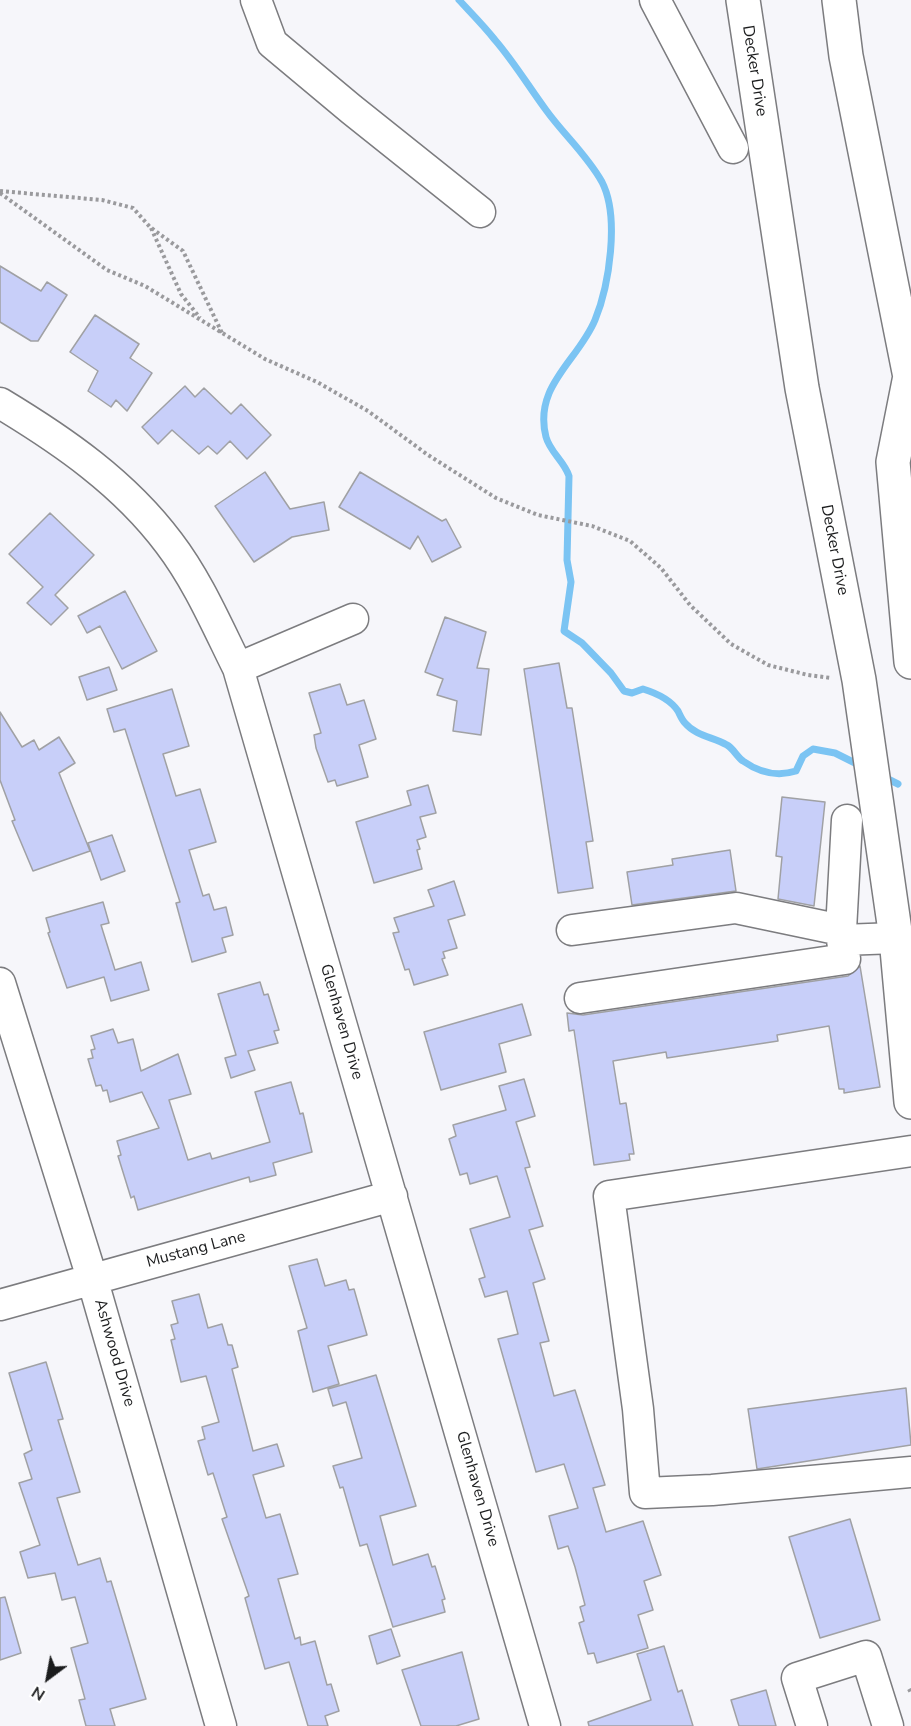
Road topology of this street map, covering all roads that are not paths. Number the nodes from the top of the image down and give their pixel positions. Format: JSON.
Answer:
{"nodes":[{"id":1,"x":256,"y":0,"type":"edge"},
{"id":2,"x":655,"y":0,"type":"edge"},
{"id":3,"x":743,"y":0,"type":"edge"},
{"id":4,"x":839,"y":0,"type":"edge"},
{"id":5,"x":733,"y":148,"type":"dead end"},
{"id":6,"x":480,"y":212,"type":"dead end"},
{"id":7,"x":910,"y":379,"type":"edge"},
{"id":8,"x":0,"y":403,"type":"edge"},
{"id":9,"x":353,"y":619,"type":"dead end"},
{"id":10,"x":911,"y":662,"type":"edge"},
{"id":11,"x":238,"y":668,"type":"junction"},
{"id":12,"x":847,"y":820,"type":"dead end"},
{"id":13,"x":572,"y":930,"type":"dead end"},
{"id":14,"x":842,"y":935,"type":"junction"},
{"id":15,"x":896,"y":938,"type":"junction"},
{"id":16,"x":0,"y":983,"type":"edge"},
{"id":17,"x":580,"y":998,"type":"dead end"},
{"id":18,"x":911,"y":1102,"type":"edge"},
{"id":19,"x":911,"y":1151,"type":"edge"},
{"id":20,"x":392,"y":1196,"type":"junction"},
{"id":21,"x":92,"y":1278,"type":"junction"},
{"id":22,"x":0,"y":1305,"type":"edge"},
{"id":23,"x":911,"y":1472,"type":"edge"},
{"id":24,"x":221,"y":1726,"type":"edge"},
{"id":25,"x":545,"y":1726,"type":"edge"},
{"id":26,"x":812,"y":1726,"type":"edge"},
{"id":27,"x":888,"y":1726,"type":"edge"}],
"edges":[{"from":1,"to":6,"type":"street"},
{"from":2,"to":5,"type":"street"},
{"from":3,"to":15,"type":"main road","name":"Decker Drive"},
{"from":4,"to":7,"type":"main road"},
{"from":7,"to":10,"type":"main road"},
{"from":8,"to":11,"type":"street","name":"Glenhaven Drive"},
{"from":9,"to":11,"type":"street"},
{"from":11,"to":20,"type":"street","name":"Glenhaven Drive"},
{"from":12,"to":14,"type":"street"},
{"from":13,"to":14,"type":"street"},
{"from":14,"to":15,"type":"street"},
{"from":14,"to":17,"type":"street"},
{"from":15,"to":18,"type":"main road","name":"Decker Drive"},
{"from":16,"to":21,"type":"street","name":"Ashwood Drive"},
{"from":19,"to":23,"type":"street"},
{"from":20,"to":21,"type":"street","name":"Mustang Lane"},
{"from":20,"to":25,"type":"street","name":"Glenhaven Drive"},
{"from":21,"to":22,"type":"street","name":"Mustang Lane"},
{"from":21,"to":24,"type":"street","name":"Ashwood Drive"},
{"from":26,"to":27,"type":"street"}]}
